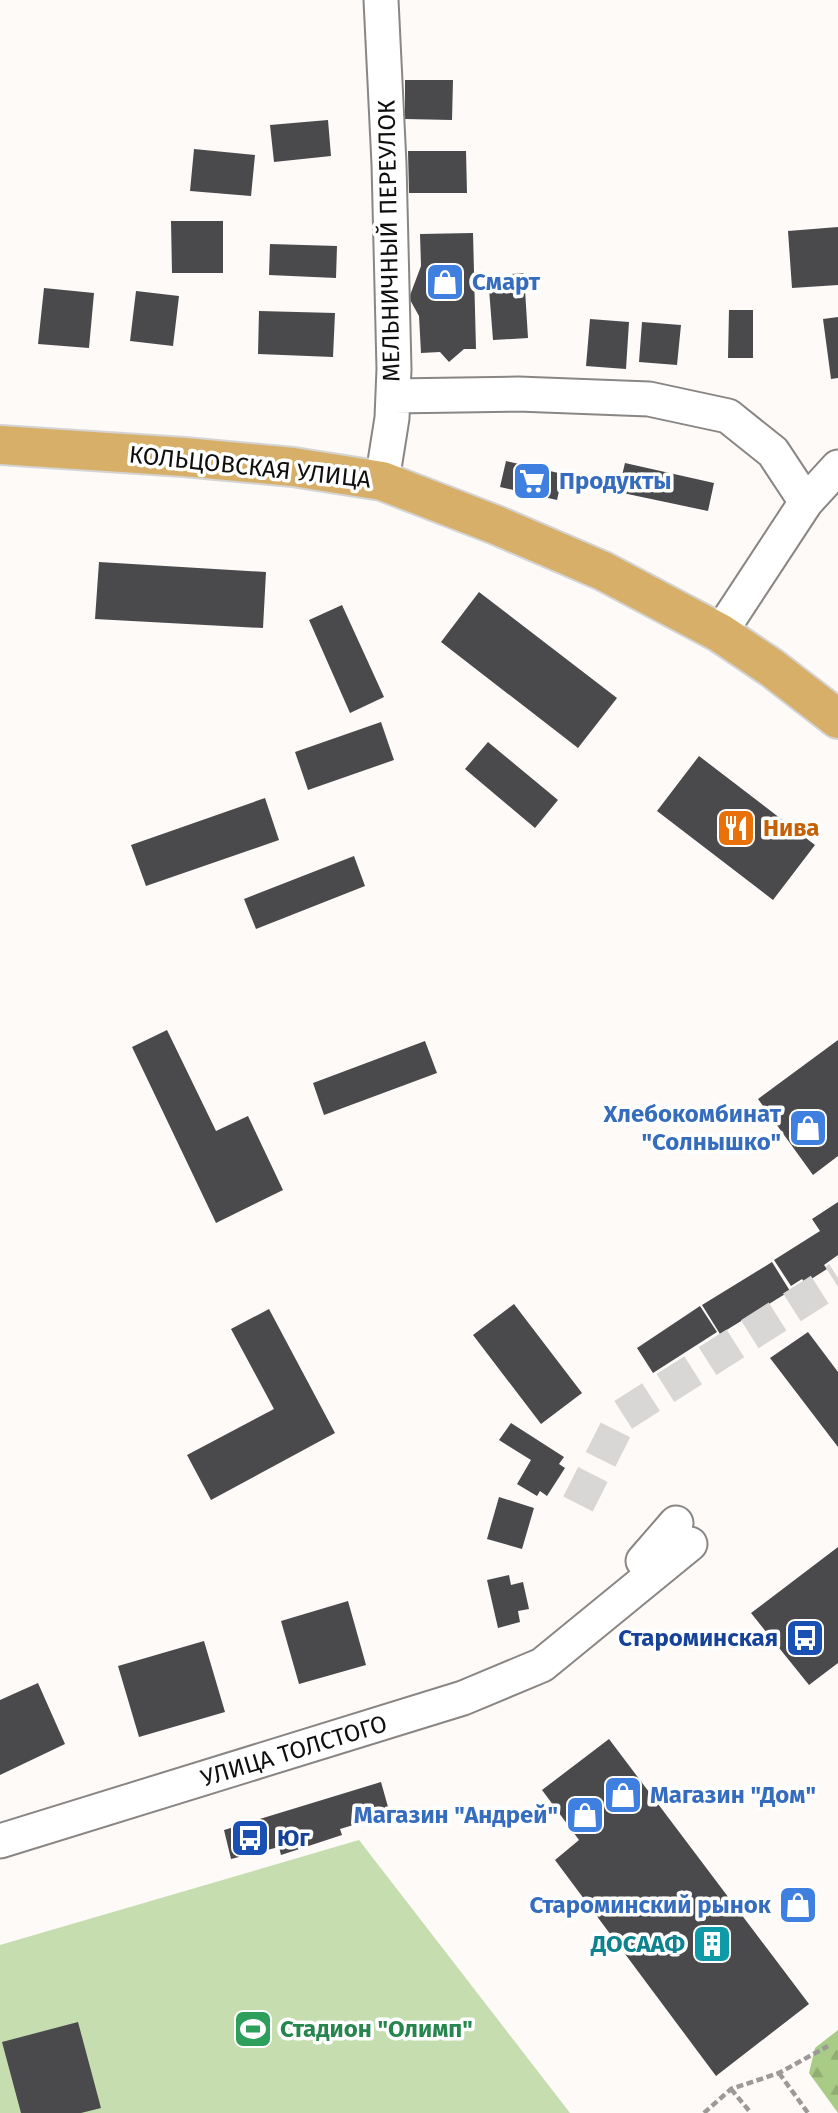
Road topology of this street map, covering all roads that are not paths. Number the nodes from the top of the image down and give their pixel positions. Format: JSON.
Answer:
{"nodes":[{"id":1,"x":381,"y":0,"type":"edge"},
{"id":2,"x":393,"y":396,"type":"junction"},
{"id":3,"x":0,"y":445,"type":"edge"},
{"id":4,"x":838,"y":467,"type":"edge"},
{"id":5,"x":382,"y":481,"type":"junction"},
{"id":6,"x":806,"y":502,"type":"junction"},
{"id":7,"x":720,"y":633,"type":"junction"},
{"id":8,"x":838,"y":719,"type":"edge"},
{"id":9,"x":683,"y":1534,"type":"dead end"},
{"id":10,"x":0,"y":1841,"type":"edge"}],
"edges":[{"from":1,"to":2,"type":"street","name":"МЕЛЬНИЧНЫЙ ПЕРЕУЛОК"},
{"from":2,"to":5,"type":"street","name":"МЕЛЬНИЧНЫЙ ПЕРЕУЛОК"},
{"from":2,"to":6,"type":"street"},
{"from":3,"to":5,"type":"main road","name":"КОЛЬЦОВСКАЯ УЛИЦА"},
{"from":4,"to":6,"type":"street"},
{"from":5,"to":7,"type":"main road","name":"КОЛЬЦОВСКАЯ УЛИЦА"},
{"from":6,"to":7,"type":"street"},
{"from":7,"to":8,"type":"main road","name":"КОЛЬЦОВСКАЯ УЛИЦА"},
{"from":9,"to":10,"type":"street","name":"УЛИЦА ТОЛСТОГО"}]}
